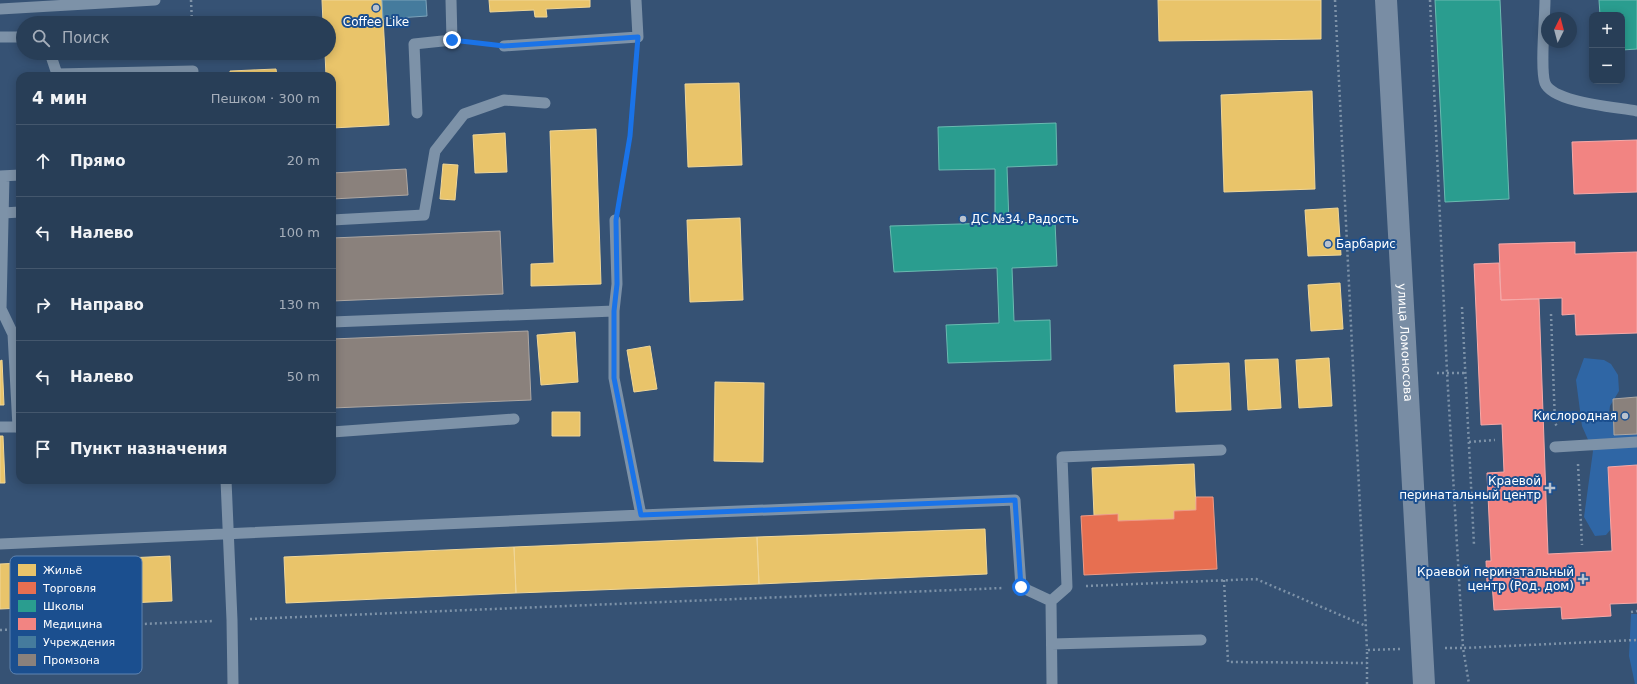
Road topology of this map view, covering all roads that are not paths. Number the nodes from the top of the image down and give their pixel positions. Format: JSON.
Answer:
{"nodes":[{"id":1,"x":155,"y":0,"type":"edge"},
{"id":2,"x":451,"y":0,"type":"edge"},
{"id":3,"x":636,"y":0,"type":"edge"},
{"id":4,"x":1386,"y":0,"type":"edge"},
{"id":5,"x":1545,"y":0,"type":"edge"},
{"id":6,"x":0,"y":9,"type":"edge"},
{"id":7,"x":0,"y":37,"type":"edge"},
{"id":8,"x":16,"y":37,"type":"edge"},
{"id":9,"x":504,"y":46,"type":"road end"},
{"id":10,"x":52,"y":60,"type":"edge"},
{"id":11,"x":193,"y":71,"type":"dead end"},
{"id":12,"x":56,"y":72,"type":"edge"},
{"id":13,"x":159,"y":72,"type":"edge"},
{"id":14,"x":545,"y":104,"type":"dead end"},
{"id":15,"x":1637,"y":111,"type":"edge"},
{"id":16,"x":417,"y":114,"type":"dead end"},
{"id":17,"x":16,"y":175,"type":"edge"},
{"id":18,"x":2,"y":176,"type":"edge"},
{"id":19,"x":16,"y":212,"type":"edge"},
{"id":20,"x":3,"y":213,"type":"junction"},
{"id":21,"x":336,"y":220,"type":"edge"},
{"id":22,"x":616,"y":220,"type":"road end"},
{"id":23,"x":614,"y":311,"type":"junction"},
{"id":24,"x":336,"y":322,"type":"edge"},
{"id":25,"x":16,"y":332,"type":"edge"},
{"id":26,"x":514,"y":419,"type":"dead end"},
{"id":27,"x":0,"y":427,"type":"edge"},
{"id":28,"x":16,"y":428,"type":"edge"},
{"id":29,"x":336,"y":432,"type":"edge"},
{"id":30,"x":1637,"y":442,"type":"edge"},
{"id":31,"x":1555,"y":447,"type":"dead end"},
{"id":32,"x":1221,"y":450,"type":"dead end"},
{"id":33,"x":226,"y":484,"type":"edge"},
{"id":34,"x":641,"y":515,"type":"junction"},
{"id":35,"x":229,"y":533,"type":"junction"},
{"id":36,"x":0,"y":544,"type":"edge"},
{"id":37,"x":1051,"y":601,"type":"junction"},
{"id":38,"x":1201,"y":640,"type":"dead end"},
{"id":39,"x":1052,"y":644,"type":"junction"},
{"id":40,"x":233,"y":684,"type":"edge"},
{"id":41,"x":1052,"y":684,"type":"edge"},
{"id":42,"x":1424,"y":684,"type":"edge"}],
"edges":[{"from":1,"to":6,"type":"lane"},
{"from":2,"to":16,"type":"lane"},
{"from":3,"to":9,"type":"lane"},
{"from":4,"to":42,"type":"street","name":"улица Ломоносова"},
{"from":5,"to":15,"type":"lane"},
{"from":7,"to":8,"type":"lane"},
{"from":10,"to":12,"type":"lane"},
{"from":11,"to":13,"type":"lane"},
{"from":14,"to":21,"type":"lane"},
{"from":17,"to":18,"type":"lane"},
{"from":18,"to":20,"type":"lane"},
{"from":19,"to":20,"type":"lane"},
{"from":20,"to":25,"type":"lane"},
{"from":22,"to":23,"type":"lane"},
{"from":23,"to":24,"type":"lane"},
{"from":23,"to":34,"type":"lane"},
{"from":26,"to":29,"type":"lane"},
{"from":27,"to":28,"type":"lane"},
{"from":30,"to":31,"type":"lane"},
{"from":32,"to":37,"type":"lane"},
{"from":33,"to":35,"type":"lane"},
{"from":34,"to":35,"type":"lane"},
{"from":34,"to":37,"type":"lane"},
{"from":35,"to":36,"type":"lane"},
{"from":35,"to":40,"type":"lane"},
{"from":37,"to":39,"type":"lane"},
{"from":38,"to":39,"type":"lane"},
{"from":39,"to":41,"type":"lane"}]}
